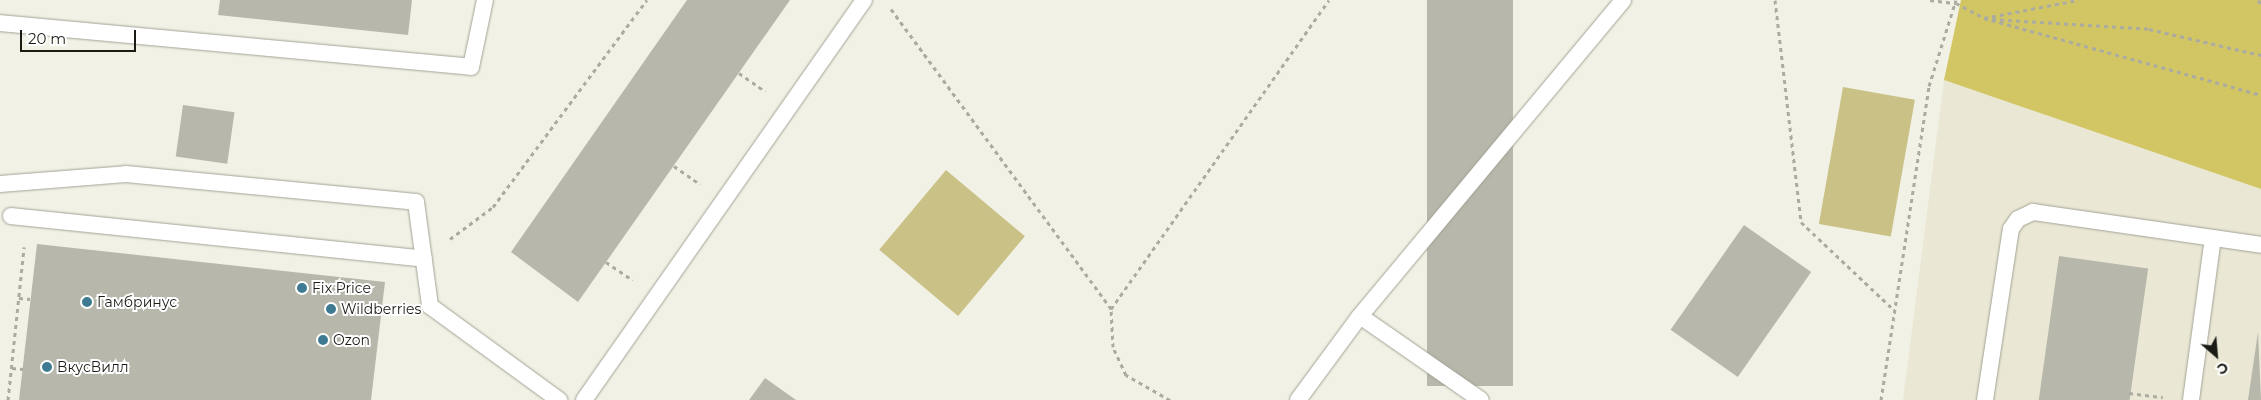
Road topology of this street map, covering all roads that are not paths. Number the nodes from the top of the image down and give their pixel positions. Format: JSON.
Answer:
{"nodes":[{"id":1,"x":485,"y":0,"type":"edge"},
{"id":2,"x":864,"y":0,"type":"edge"},
{"id":3,"x":1623,"y":0,"type":"edge"},
{"id":4,"x":0,"y":23,"type":"edge"},
{"id":5,"x":0,"y":184,"type":"edge"},
{"id":6,"x":11,"y":216,"type":"dead end"},
{"id":7,"x":2213,"y":238,"type":"junction"},
{"id":8,"x":2261,"y":245,"type":"edge"},
{"id":9,"x":424,"y":259,"type":"junction"},
{"id":10,"x":1360,"y":316,"type":"junction"},
{"id":11,"x":559,"y":400,"type":"edge"},
{"id":12,"x":584,"y":400,"type":"edge"},
{"id":13,"x":1298,"y":400,"type":"edge"},
{"id":14,"x":1481,"y":400,"type":"edge"},
{"id":15,"x":1985,"y":400,"type":"edge"},
{"id":16,"x":2191,"y":400,"type":"edge"}],
"edges":[{"from":1,"to":4,"type":"lane"},
{"from":2,"to":12,"type":"lane"},
{"from":3,"to":10,"type":"lane"},
{"from":5,"to":9,"type":"lane"},
{"from":6,"to":9,"type":"lane"},
{"from":7,"to":8,"type":"lane"},
{"from":7,"to":15,"type":"lane"},
{"from":7,"to":16,"type":"lane"},
{"from":9,"to":11,"type":"lane"},
{"from":10,"to":13,"type":"lane"},
{"from":10,"to":14,"type":"lane"}]}
